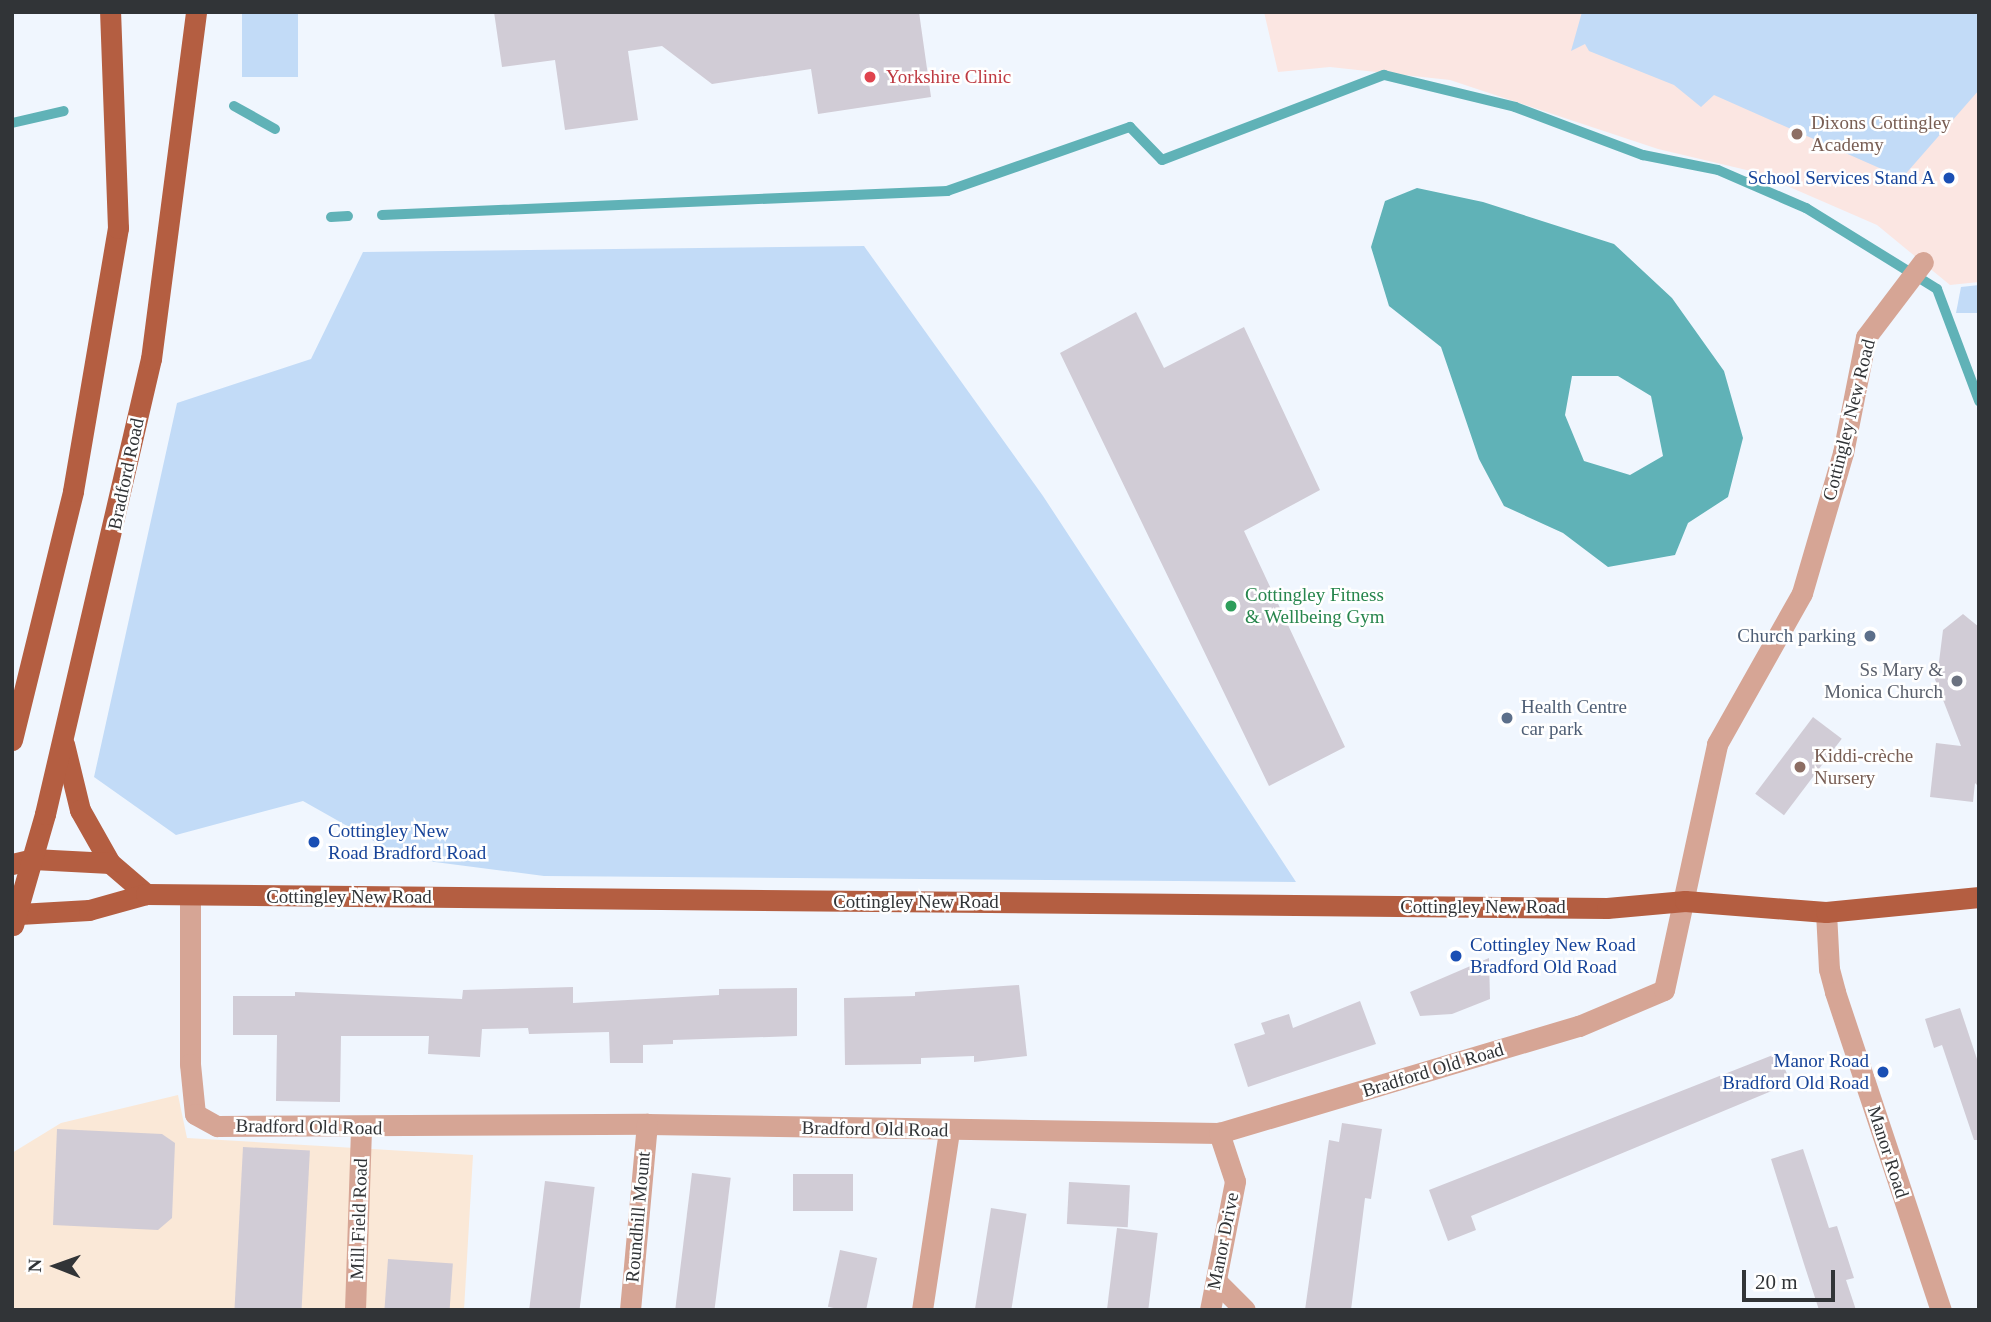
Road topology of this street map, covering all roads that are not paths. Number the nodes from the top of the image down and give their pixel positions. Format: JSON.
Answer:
{"nodes":[{"id":1,"x":110,"y":12,"type":"edge"},
{"id":2,"x":196,"y":12,"type":"edge"},
{"id":3,"x":1923,"y":262,"type":"dead end"},
{"id":4,"x":12,"y":740,"type":"edge"},
{"id":5,"x":63,"y":740,"type":"junction"},
{"id":6,"x":33,"y":859,"type":"junction"},
{"id":7,"x":110,"y":863,"type":"junction"},
{"id":8,"x":12,"y":864,"type":"edge"},
{"id":9,"x":146,"y":894,"type":"junction"},
{"id":10,"x":190,"y":896,"type":"junction"},
{"id":11,"x":1979,"y":897,"type":"edge"},
{"id":12,"x":1685,"y":901,"type":"junction"},
{"id":13,"x":1826,"y":912,"type":"junction"},
{"id":14,"x":14,"y":917,"type":"edge"},
{"id":15,"x":647,"y":1124,"type":"junction"},
{"id":16,"x":361,"y":1129,"type":"junction"},
{"id":17,"x":949,"y":1131,"type":"junction"},
{"id":18,"x":1219,"y":1133,"type":"junction"},
{"id":19,"x":1216,"y":1281,"type":"junction"},
{"id":20,"x":355,"y":1310,"type":"edge"},
{"id":21,"x":629,"y":1310,"type":"edge"},
{"id":22,"x":922,"y":1310,"type":"edge"},
{"id":23,"x":1210,"y":1310,"type":"edge"},
{"id":24,"x":1245,"y":1310,"type":"edge"},
{"id":25,"x":1941,"y":1310,"type":"edge"}],
"edges":[{"from":1,"to":4,"type":"main road"},
{"from":2,"to":5,"type":"main road","name":"Bradford Road"},
{"from":3,"to":12,"type":"street","name":"Cottingley New Road"},
{"from":5,"to":6,"type":"main road","name":"Bradford Road"},
{"from":5,"to":7,"type":"main road"},
{"from":6,"to":7,"type":"main road"},
{"from":6,"to":8,"type":"main road"},
{"from":6,"to":14,"type":"main road","name":"Bradford Road"},
{"from":7,"to":9,"type":"main road"},
{"from":9,"to":10,"type":"main road","name":"Cottingley New Road"},
{"from":9,"to":14,"type":"main road","name":"Cottingley New Road"},
{"from":10,"to":12,"type":"main road","name":"Cottingley New Road"},
{"from":10,"to":16,"type":"street","name":"Bradford Old Road"},
{"from":11,"to":13,"type":"main road","name":"Cottingley New Road"},
{"from":12,"to":13,"type":"main road","name":"Cottingley New Road"},
{"from":12,"to":18,"type":"street","name":"Bradford Old Road"},
{"from":13,"to":25,"type":"street","name":"Manor Road"},
{"from":15,"to":16,"type":"street","name":"Bradford Old Road"},
{"from":15,"to":17,"type":"street","name":"Bradford Old Road"},
{"from":15,"to":21,"type":"street","name":"Roundhill Mount"},
{"from":16,"to":20,"type":"street","name":"Mill Field Road"},
{"from":17,"to":18,"type":"street","name":"Bradford Old Road"},
{"from":17,"to":22,"type":"street"},
{"from":18,"to":19,"type":"street","name":"Manor Drive"},
{"from":19,"to":23,"type":"street","name":"Manor Drive"},
{"from":19,"to":24,"type":"street"}]}
